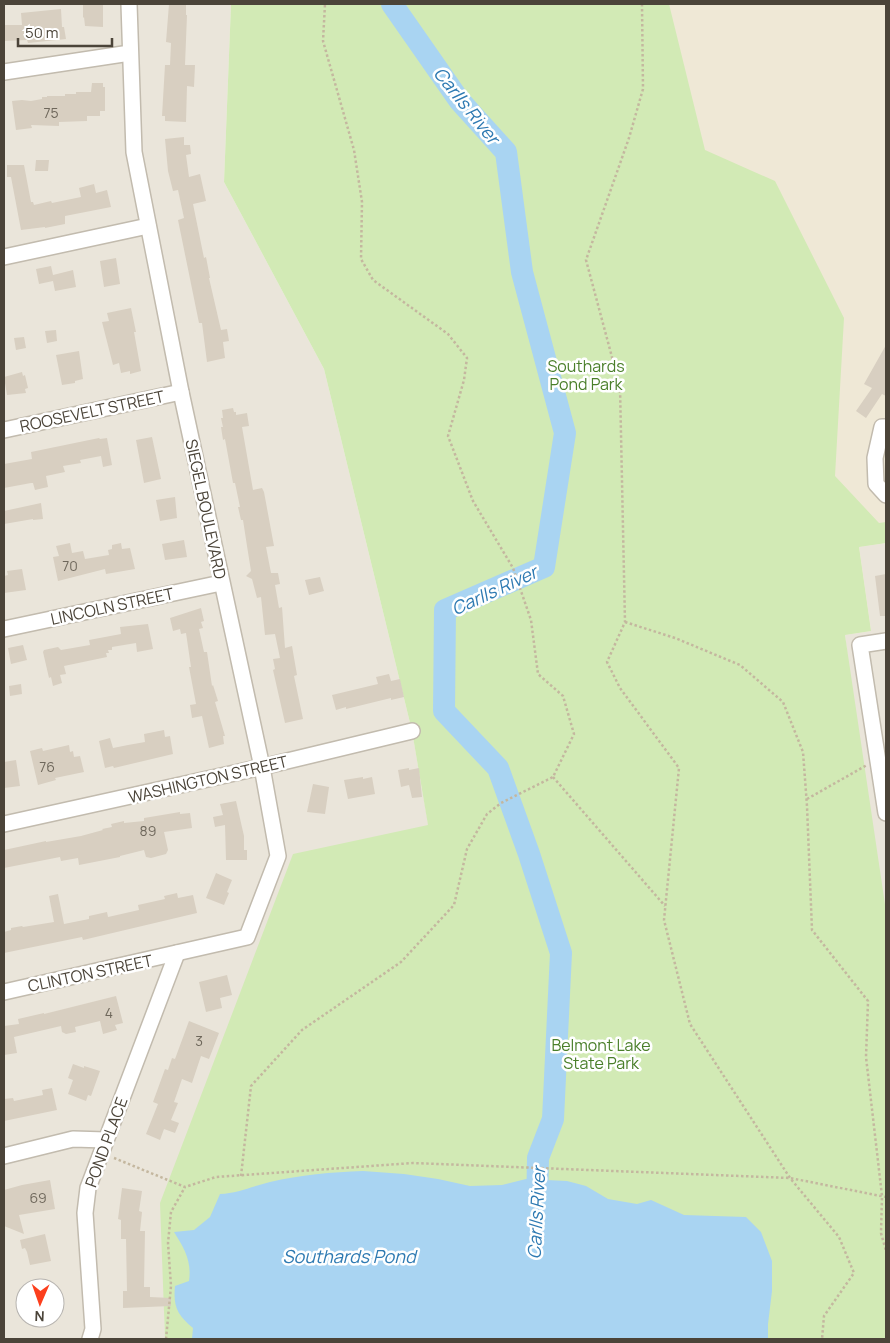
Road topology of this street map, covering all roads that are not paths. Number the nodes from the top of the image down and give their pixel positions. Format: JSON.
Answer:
{"nodes":[{"id":1,"x":129,"y":4,"type":"edge"},
{"id":2,"x":130,"y":53,"type":"junction"},
{"id":3,"x":4,"y":72,"type":"edge"},
{"id":4,"x":148,"y":226,"type":"junction"},
{"id":5,"x":4,"y":257,"type":"edge"},
{"id":6,"x":181,"y":392,"type":"junction"},
{"id":7,"x":886,"y":427,"type":"edge"},
{"id":8,"x":4,"y":430,"type":"edge"},
{"id":9,"x":886,"y":494,"type":"edge"},
{"id":10,"x":221,"y":582,"type":"junction"},
{"id":11,"x":4,"y":628,"type":"edge"},
{"id":12,"x":886,"y":641,"type":"edge"},
{"id":13,"x":412,"y":731,"type":"dead end"},
{"id":14,"x":262,"y":767,"type":"junction"},
{"id":15,"x":886,"y":813,"type":"edge"},
{"id":16,"x":4,"y":824,"type":"edge"},
{"id":17,"x":177,"y":954,"type":"junction"},
{"id":18,"x":4,"y":992,"type":"edge"},
{"id":19,"x":103,"y":1146,"type":"junction"},
{"id":20,"x":4,"y":1156,"type":"edge"},
{"id":21,"x":90,"y":1339,"type":"edge"}],
"edges":[{"from":1,"to":2,"type":"street","name":"SIEGEL BOULEVARD"},
{"from":2,"to":3,"type":"street"},
{"from":2,"to":4,"type":"street","name":"SIEGEL BOULEVARD"},
{"from":4,"to":5,"type":"street"},
{"from":4,"to":6,"type":"street","name":"SIEGEL BOULEVARD"},
{"from":6,"to":8,"type":"street","name":"ROOSEVELT STREET"},
{"from":6,"to":10,"type":"street","name":"SIEGEL BOULEVARD"},
{"from":7,"to":9,"type":"street"},
{"from":10,"to":11,"type":"street","name":"LINCOLN STREET"},
{"from":10,"to":14,"type":"street","name":"SIEGEL BOULEVARD"},
{"from":12,"to":15,"type":"street"},
{"from":13,"to":14,"type":"street","name":"WASHINGTON STREET"},
{"from":14,"to":16,"type":"street","name":"WASHINGTON STREET"},
{"from":14,"to":17,"type":"street","name":"SIEGEL BOULEVARD"},
{"from":17,"to":18,"type":"street","name":"CLINTON STREET"},
{"from":17,"to":19,"type":"street","name":"POND PLACE"},
{"from":19,"to":20,"type":"street"},
{"from":19,"to":21,"type":"street","name":"POND PLACE"}]}
